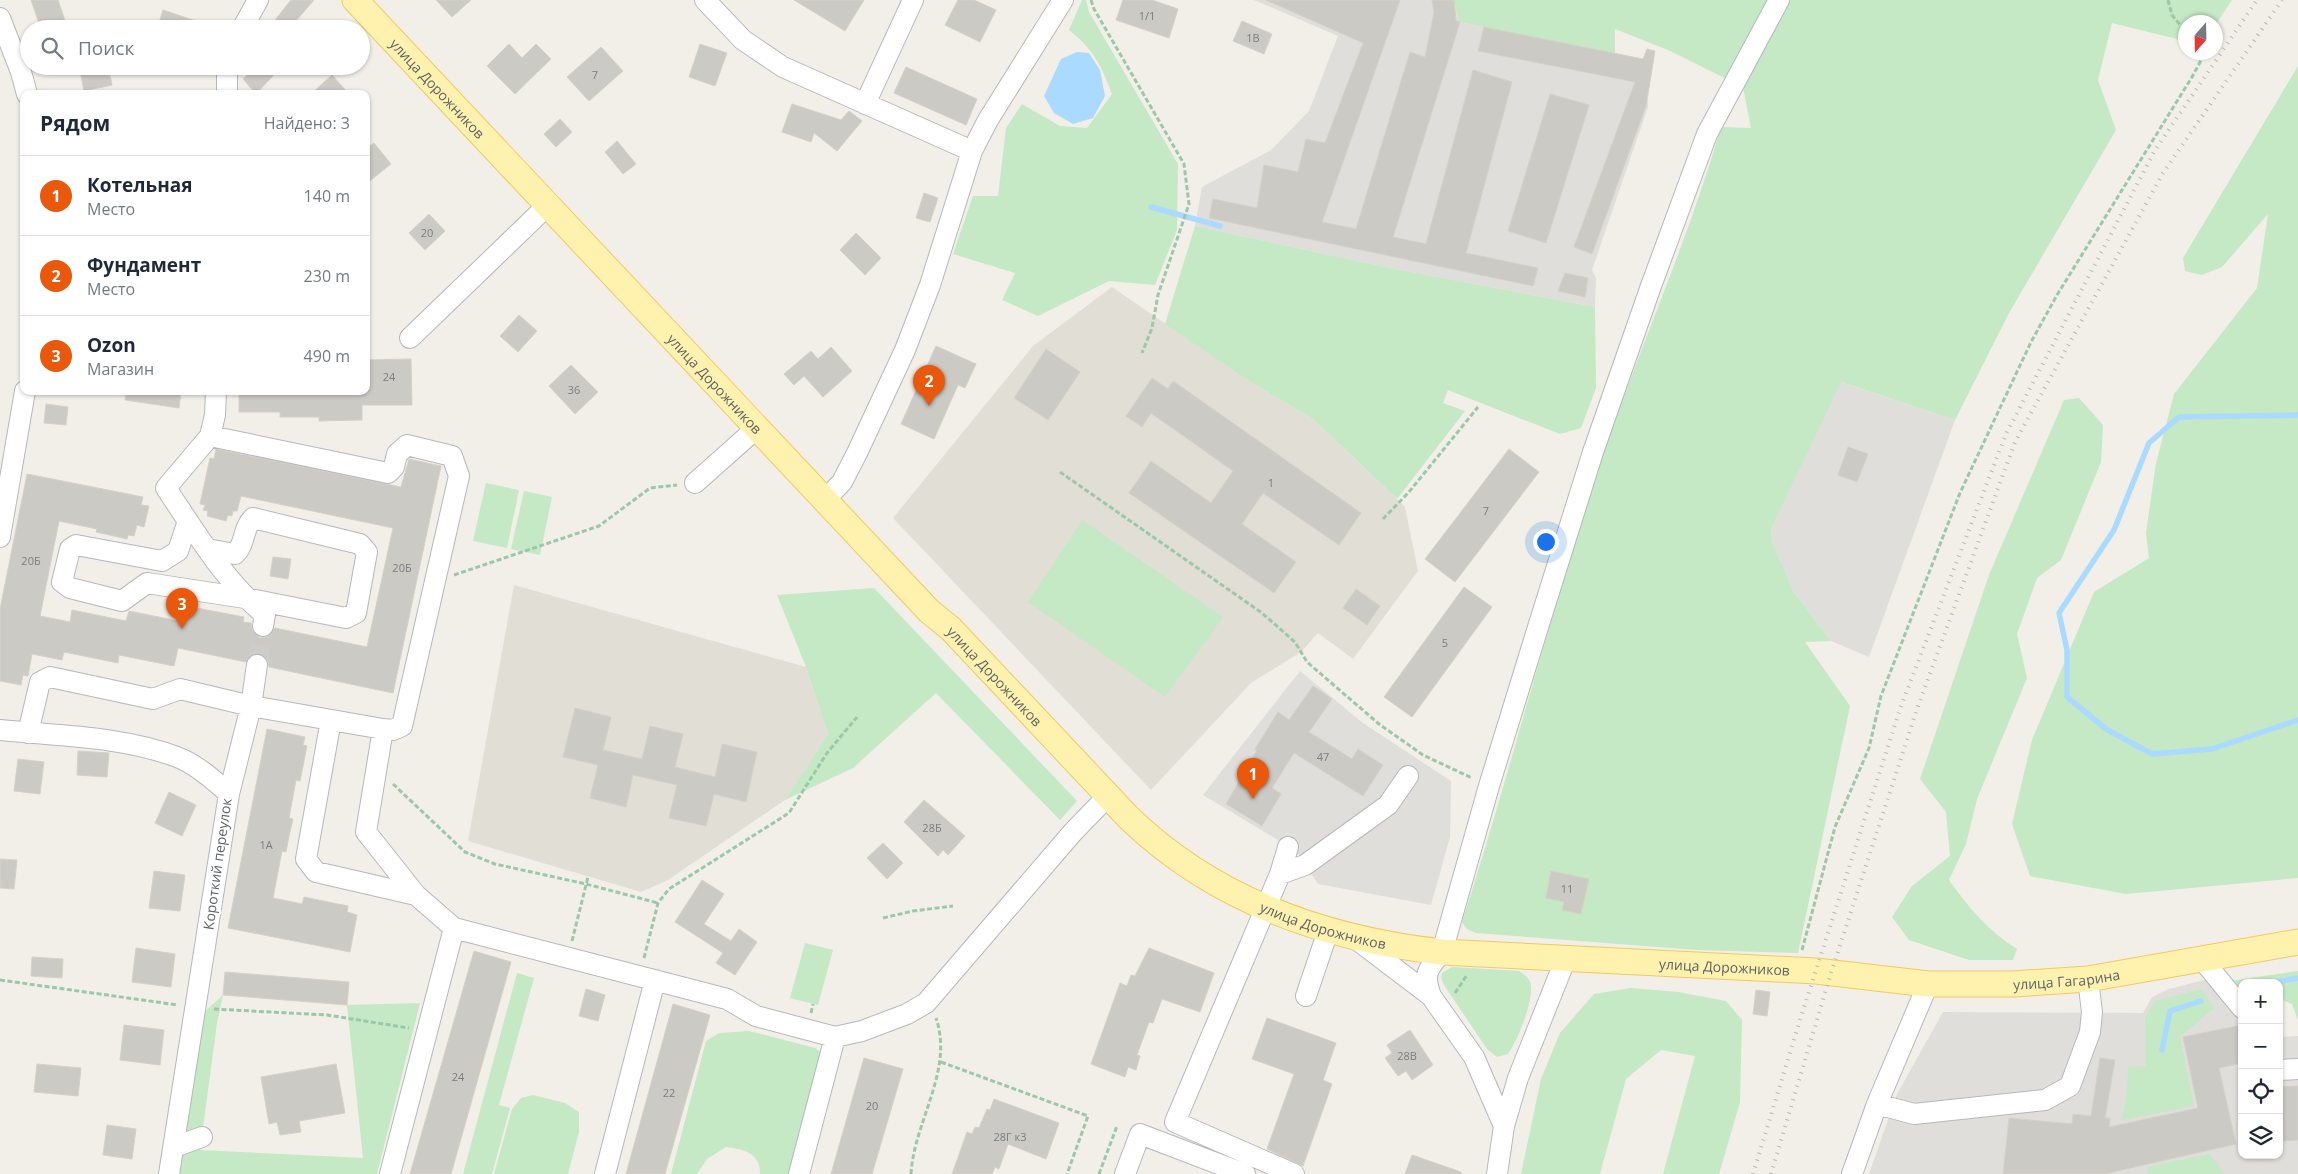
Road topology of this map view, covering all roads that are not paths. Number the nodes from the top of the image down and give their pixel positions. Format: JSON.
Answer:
{"nodes":[{"id":1,"x":258,"y":0,"type":"edge"},
{"id":2,"x":355,"y":0,"type":"edge"},
{"id":3,"x":705,"y":0,"type":"edge"},
{"id":4,"x":913,"y":0,"type":"edge"},
{"id":5,"x":1064,"y":0,"type":"edge"},
{"id":6,"x":1780,"y":0,"type":"edge"},
{"id":7,"x":0,"y":18,"type":"edge"},
{"id":8,"x":247,"y":20,"type":"edge"},
{"id":9,"x":20,"y":67,"type":"edge"},
{"id":10,"x":23,"y":75,"type":"edge"},
{"id":11,"x":227,"y":75,"type":"edge"},
{"id":12,"x":26,"y":90,"type":"edge"},
{"id":13,"x":227,"y":90,"type":"edge"},
{"id":14,"x":865,"y":104,"type":"junction"},
{"id":15,"x":972,"y":151,"type":"junction"},
{"id":16,"x":548,"y":205,"type":"junction"},
{"id":17,"x":410,"y":338,"type":"dead end"},
{"id":18,"x":24,"y":395,"type":"edge"},
{"id":19,"x":216,"y":395,"type":"edge"},
{"id":20,"x":758,"y":427,"type":"junction"},
{"id":21,"x":210,"y":436,"type":"junction"},
{"id":22,"x":8,"y":440,"type":"edge"},
{"id":23,"x":695,"y":483,"type":"road end"},
{"id":24,"x":825,"y":500,"type":"junction"},
{"id":25,"x":188,"y":521,"type":"junction"},
{"id":26,"x":0,"y":537,"type":"edge"},
{"id":27,"x":207,"y":549,"type":"junction"},
{"id":28,"x":245,"y":598,"type":"junction"},
{"id":29,"x":264,"y":626,"type":"tunnel mouth"},
{"id":30,"x":258,"y":665,"type":"tunnel mouth"},
{"id":31,"x":251,"y":706,"type":"junction"},
{"id":32,"x":332,"y":720,"type":"junction"},
{"id":33,"x":383,"y":729,"type":"junction"},
{"id":34,"x":0,"y":730,"type":"edge"},
{"id":35,"x":28,"y":733,"type":"junction"},
{"id":36,"x":1408,"y":776,"type":"dead end"},
{"id":37,"x":229,"y":794,"type":"junction"},
{"id":38,"x":1108,"y":796,"type":"junction"},
{"id":39,"x":1288,"y":847,"type":"dead end"},
{"id":40,"x":1280,"y":874,"type":"junction"},
{"id":41,"x":416,"y":895,"type":"junction"},
{"id":42,"x":1264,"y":908,"type":"junction"},
{"id":43,"x":454,"y":928,"type":"junction"},
{"id":44,"x":1328,"y":931,"type":"junction"},
{"id":45,"x":1356,"y":939,"type":"junction"},
{"id":46,"x":2298,"y":942,"type":"edge"},
{"id":47,"x":1442,"y":952,"type":"junction"},
{"id":48,"x":1566,"y":958,"type":"junction"},
{"id":49,"x":2201,"y":958,"type":"junction"},
{"id":50,"x":1831,"y":973,"type":"joint"},
{"id":51,"x":647,"y":977,"type":"junction"},
{"id":52,"x":2088,"y":979,"type":"junction"},
{"id":53,"x":1928,"y":984,"type":"junction"},
{"id":54,"x":1306,"y":996,"type":"dead end"},
{"id":55,"x":1431,"y":996,"type":"junction"},
{"id":56,"x":2238,"y":1003,"type":"edge"},
{"id":57,"x":835,"y":1037,"type":"junction"},
{"id":58,"x":2298,"y":1069,"type":"edge"},
{"id":59,"x":2283,"y":1070,"type":"edge"},
{"id":60,"x":1877,"y":1104,"type":"junction"},
{"id":61,"x":1504,"y":1126,"type":"junction"},
{"id":62,"x":202,"y":1137,"type":"dead end"},
{"id":63,"x":174,"y":1147,"type":"junction"},
{"id":64,"x":170,"y":1174,"type":"edge"},
{"id":65,"x":390,"y":1174,"type":"edge"},
{"id":66,"x":605,"y":1174,"type":"edge"},
{"id":67,"x":799,"y":1174,"type":"edge"},
{"id":68,"x":1125,"y":1174,"type":"edge"},
{"id":69,"x":1245,"y":1174,"type":"edge"},
{"id":70,"x":1294,"y":1174,"type":"edge"},
{"id":71,"x":1497,"y":1174,"type":"edge"},
{"id":72,"x":1852,"y":1174,"type":"edge"}],
"edges":[{"from":1,"to":8,"type":"street"},
{"from":2,"to":16,"type":"main road","name":"улица Дорожников"},
{"from":3,"to":14,"type":"street"},
{"from":4,"to":14,"type":"street"},
{"from":5,"to":15,"type":"street"},
{"from":6,"to":47,"type":"street"},
{"from":7,"to":9,"type":"street"},
{"from":10,"to":12,"type":"street"},
{"from":11,"to":13,"type":"street"},
{"from":14,"to":15,"type":"street"},
{"from":15,"to":24,"type":"street"},
{"from":16,"to":17,"type":"street"},
{"from":16,"to":20,"type":"main road","name":"улица Дорожников"},
{"from":18,"to":22,"type":"street"},
{"from":19,"to":21,"type":"street"},
{"from":20,"to":23,"type":"street"},
{"from":20,"to":24,"type":"main road","name":"улица Дорожников"},
{"from":21,"to":25,"type":"street"},
{"from":21,"to":33,"type":"street"},
{"from":22,"to":26,"type":"street"},
{"from":24,"to":38,"type":"main road","name":"улица Дорожников"},
{"from":25,"to":27,"type":"street"},
{"from":25,"to":28,"type":"street"},
{"from":27,"to":28,"type":"street"},
{"from":27,"to":28,"type":"street"},
{"from":28,"to":29,"type":"street"},
{"from":30,"to":31,"type":"street"},
{"from":31,"to":32,"type":"street"},
{"from":31,"to":35,"type":"street"},
{"from":31,"to":37,"type":"street"},
{"from":32,"to":33,"type":"street"},
{"from":32,"to":41,"type":"street"},
{"from":33,"to":41,"type":"street"},
{"from":34,"to":35,"type":"street","name":"Короткий переулок"},
{"from":35,"to":37,"type":"street","name":"Короткий переулок"},
{"from":36,"to":40,"type":"street"},
{"from":37,"to":63,"type":"street","name":"Короткий переулок"},
{"from":38,"to":42,"type":"main road","name":"улица Дорожников"},
{"from":38,"to":57,"type":"street"},
{"from":39,"to":40,"type":"street"},
{"from":40,"to":42,"type":"street"},
{"from":41,"to":43,"type":"street"},
{"from":42,"to":44,"type":"main road","name":"улица Дорожников"},
{"from":42,"to":70,"type":"street"},
{"from":43,"to":51,"type":"street"},
{"from":43,"to":65,"type":"street"},
{"from":44,"to":45,"type":"main road","name":"улица Дорожников"},
{"from":44,"to":54,"type":"street"},
{"from":45,"to":47,"type":"main road","name":"улица Дорожников"},
{"from":45,"to":55,"type":"street"},
{"from":46,"to":49,"type":"main road","name":"улица Гагарина"},
{"from":47,"to":48,"type":"main road","name":"улица Дорожников"},
{"from":47,"to":55,"type":"street"},
{"from":48,"to":50,"type":"main road","name":"улица Дорожников"},
{"from":48,"to":61,"type":"street"},
{"from":49,"to":52,"type":"main road","name":"улица Гагарина"},
{"from":49,"to":56,"type":"street"},
{"from":50,"to":53,"type":"main road","name":"улица Гагарина"},
{"from":51,"to":57,"type":"street"},
{"from":51,"to":66,"type":"street"},
{"from":52,"to":53,"type":"main road","name":"улица Гагарина"},
{"from":52,"to":60,"type":"street"},
{"from":53,"to":60,"type":"street"},
{"from":55,"to":61,"type":"street"},
{"from":57,"to":67,"type":"street"},
{"from":58,"to":59,"type":"street"},
{"from":60,"to":72,"type":"street"},
{"from":61,"to":71,"type":"street"},
{"from":62,"to":63,"type":"street"},
{"from":63,"to":64,"type":"street","name":"Короткий переулок"},
{"from":68,"to":69,"type":"street"}]}
